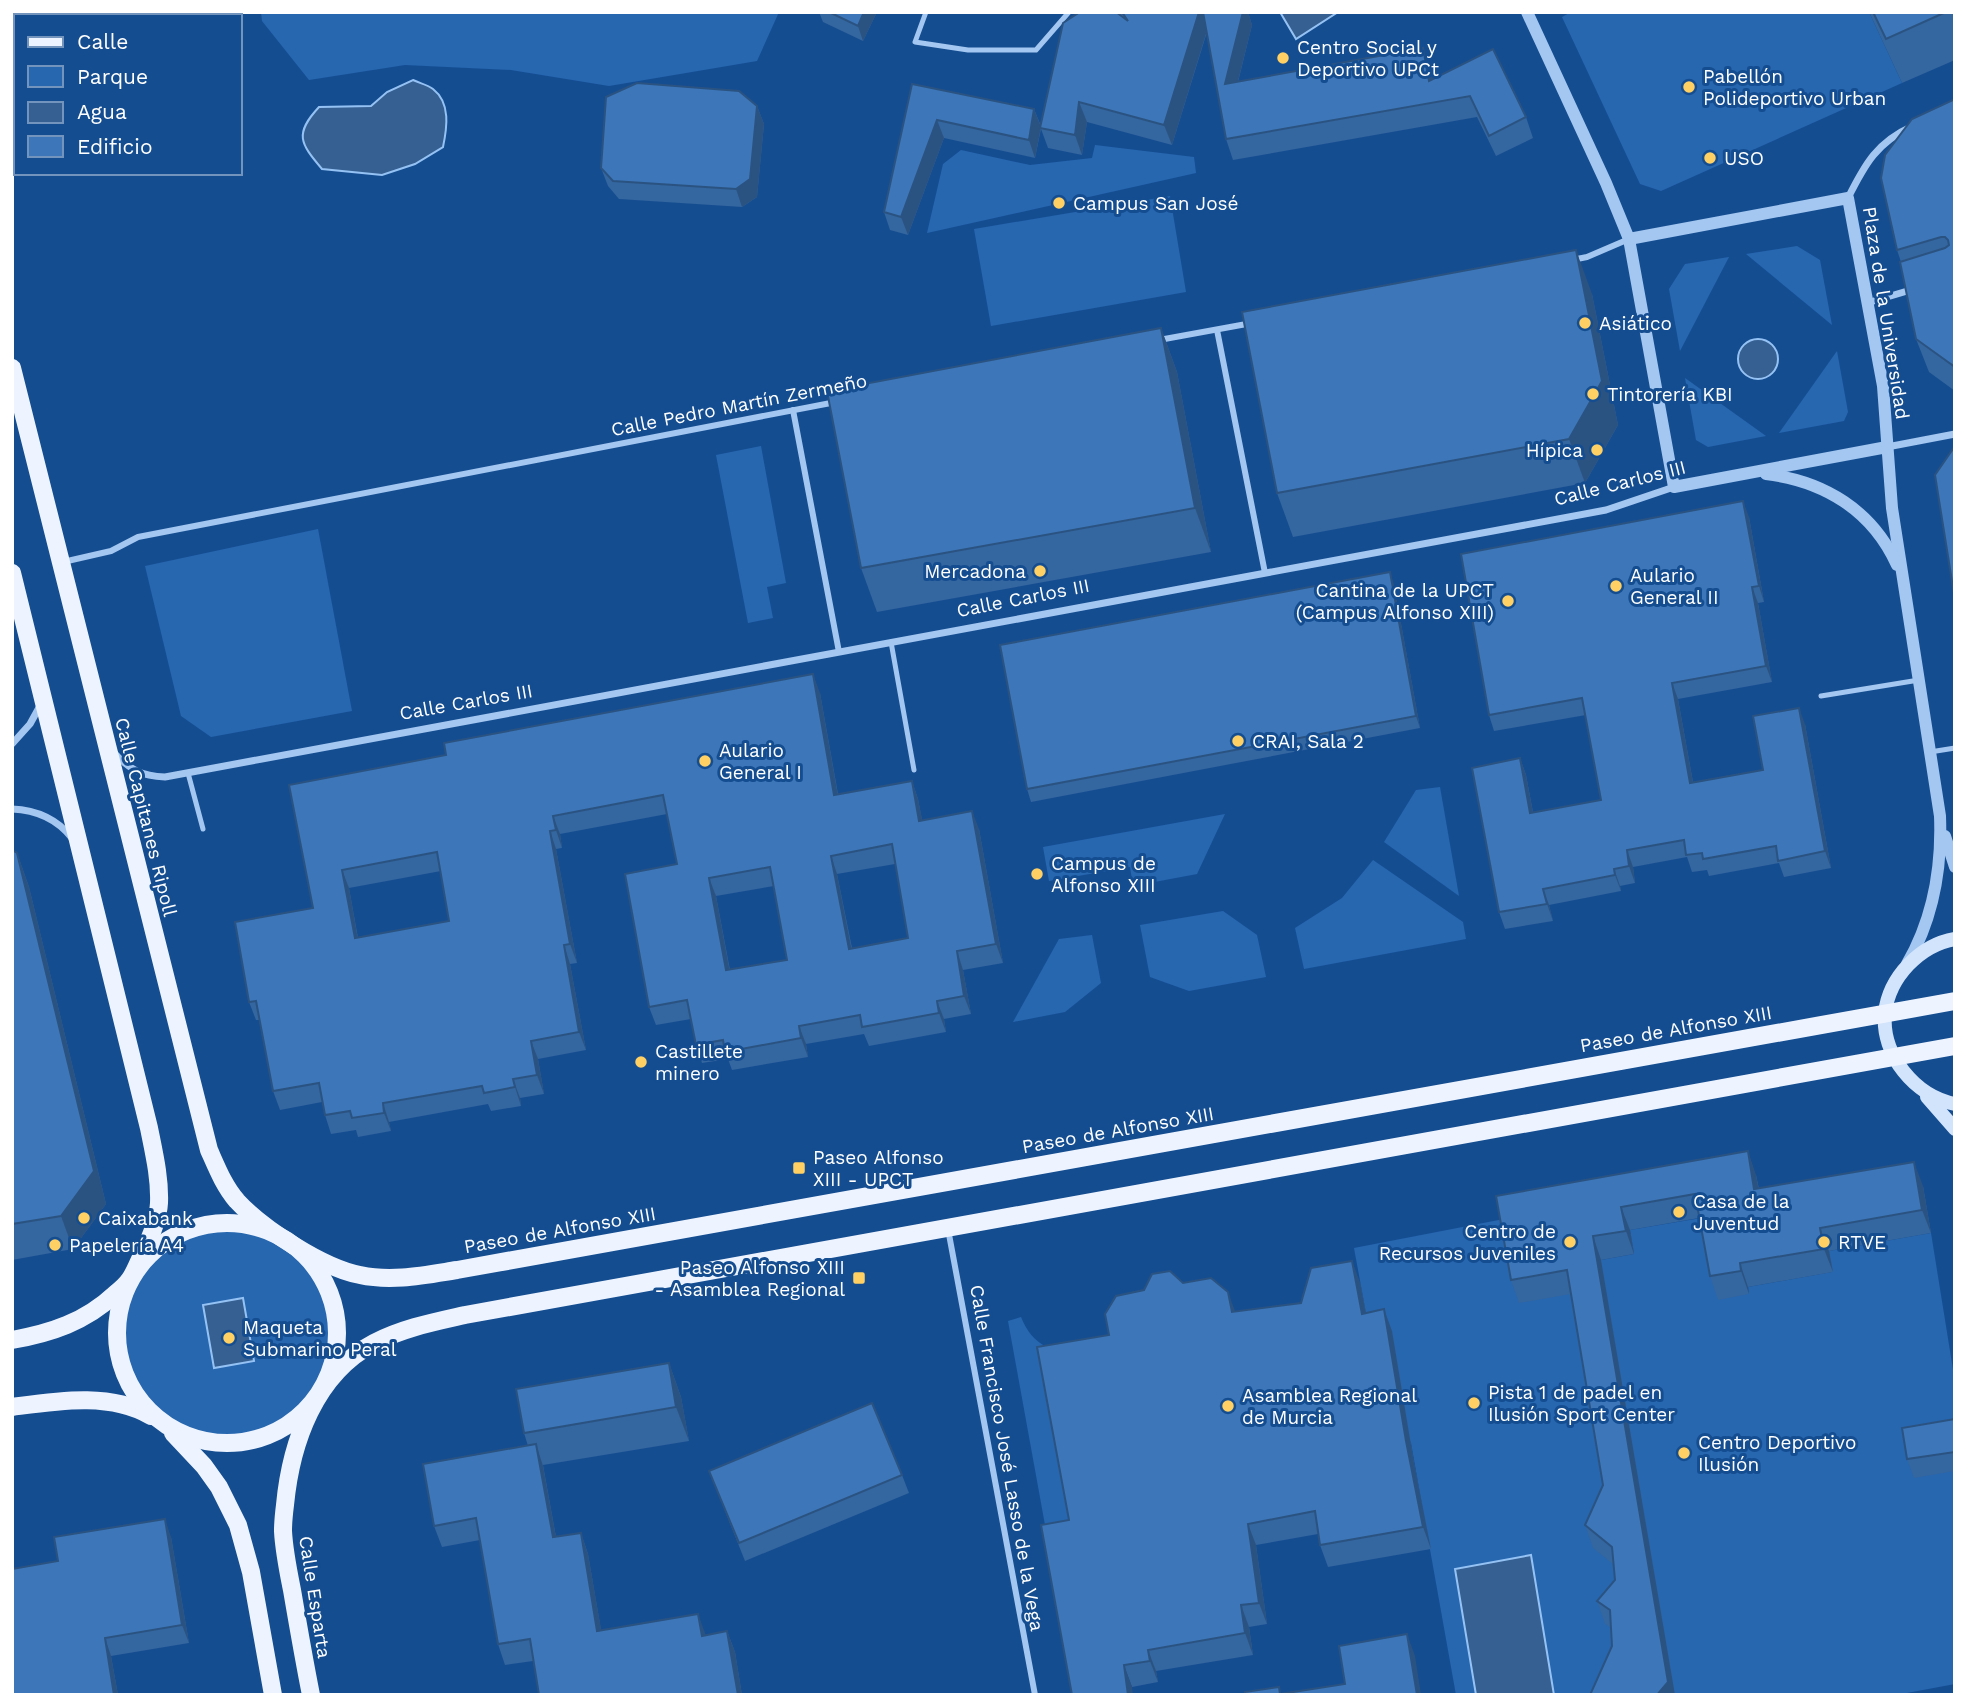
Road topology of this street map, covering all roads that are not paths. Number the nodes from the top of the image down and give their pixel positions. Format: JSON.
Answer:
{"nodes":[{"id":1,"x":926,"y":12,"type":"edge"},
{"id":2,"x":1069,"y":12,"type":"edge"},
{"id":3,"x":1527,"y":12,"type":"edge"},
{"id":4,"x":1921,"y":122,"type":"edge"},
{"id":5,"x":1848,"y":198,"type":"junction"},
{"id":6,"x":1629,"y":239,"type":"junction"},
{"id":7,"x":1559,"y":263,"type":"edge"},
{"id":8,"x":1918,"y":288,"type":"edge"},
{"id":9,"x":1867,"y":303,"type":"junction"},
{"id":10,"x":1258,"y":321,"type":"edge"},
{"id":11,"x":1217,"y":330,"type":"junction"},
{"id":12,"x":1149,"y":342,"type":"edge"},
{"id":13,"x":12,"y":368,"type":"edge"},
{"id":14,"x":848,"y":400,"type":"edge"},
{"id":15,"x":793,"y":410,"type":"junction"},
{"id":16,"x":1955,"y":434,"type":"edge"},
{"id":17,"x":1887,"y":447,"type":"junction"},
{"id":18,"x":1744,"y":474,"type":"junction"},
{"id":19,"x":1674,"y":487,"type":"junction"},
{"id":20,"x":61,"y":562,"type":"junction"},
{"id":21,"x":12,"y":573,"type":"edge"},
{"id":22,"x":1265,"y":573,"type":"junction"},
{"id":23,"x":1906,"y":592,"type":"junction"},
{"id":24,"x":891,"y":642,"type":"junction"},
{"id":25,"x":839,"y":652,"type":"junction"},
{"id":26,"x":1919,"y":680,"type":"junction"},
{"id":27,"x":42,"y":693,"type":"junction"},
{"id":28,"x":1821,"y":696,"type":"dead end"},
{"id":29,"x":12,"y":744,"type":"edge"},
{"id":30,"x":106,"y":746,"type":"junction"},
{"id":31,"x":1955,"y":748,"type":"edge"},
{"id":32,"x":1930,"y":752,"type":"junction"},
{"id":33,"x":914,"y":771,"type":"dead end"},
{"id":34,"x":188,"y":773,"type":"junction"},
{"id":35,"x":12,"y":809,"type":"edge"},
{"id":36,"x":1940,"y":816,"type":"junction"},
{"id":37,"x":203,"y":828,"type":"dead end"},
{"id":38,"x":83,"y":858,"type":"junction"},
{"id":39,"x":1955,"y":867,"type":"edge"},
{"id":40,"x":1955,"y":939,"type":"edge"},
{"id":41,"x":1900,"y":976,"type":"junction"},
{"id":42,"x":1955,"y":1001,"type":"edge"},
{"id":43,"x":1885,"y":1014,"type":"junction"},
{"id":44,"x":1955,"y":1046,"type":"edge"},
{"id":45,"x":1894,"y":1057,"type":"junction"},
{"id":46,"x":1922,"y":1091,"type":"junction"},
{"id":47,"x":1955,"y":1104,"type":"edge"},
{"id":48,"x":1955,"y":1129,"type":"edge"},
{"id":49,"x":948,"y":1227,"type":"junction"},
{"id":50,"x":293,"y":1244,"type":"junction"},
{"id":51,"x":129,"y":1280,"type":"junction"},
{"id":52,"x":12,"y":1340,"type":"edge"},
{"id":53,"x":323,"y":1388,"type":"junction"},
{"id":54,"x":12,"y":1407,"type":"edge"},
{"id":55,"x":164,"y":1424,"type":"junction"},
{"id":56,"x":273,"y":1695,"type":"edge"},
{"id":57,"x":311,"y":1695,"type":"edge"},
{"id":58,"x":1035,"y":1695,"type":"edge"}],
"edges":[{"from":1,"to":2,"type":"lane"},
{"from":3,"to":6,"type":"street"},
{"from":4,"to":5,"type":"street"},
{"from":5,"to":6,"type":"street","name":"Plaza de la Universidad"},
{"from":5,"to":9,"type":"street","name":"Plaza de la Universidad"},
{"from":6,"to":7,"type":"street"},
{"from":6,"to":19,"type":"street"},
{"from":8,"to":9,"type":"street"},
{"from":9,"to":17,"type":"street","name":"Plaza de la Universidad"},
{"from":10,"to":11,"type":"street"},
{"from":11,"to":12,"type":"street"},
{"from":11,"to":22,"type":"street"},
{"from":13,"to":20,"type":"main road","name":"Calle Capitanes Ripoll"},
{"from":14,"to":15,"type":"street","name":"Calle Pedro Martín Zermeño"},
{"from":15,"to":20,"type":"street","name":"Calle Pedro Martín Zermeño"},
{"from":15,"to":25,"type":"street"},
{"from":16,"to":17,"type":"street","name":"Calle Carlos III"},
{"from":17,"to":18,"type":"street","name":"Calle Carlos III"},
{"from":17,"to":23,"type":"street","name":"Plaza de la Universidad"},
{"from":18,"to":19,"type":"street","name":"Calle Carlos III"},
{"from":18,"to":23,"type":"street"},
{"from":19,"to":22,"type":"street","name":"Calle Carlos III"},
{"from":20,"to":30,"type":"main road","name":"Calle Capitanes Ripoll"},
{"from":21,"to":27,"type":"main road"},
{"from":22,"to":24,"type":"street","name":"Calle Carlos III"},
{"from":23,"to":26,"type":"street"},
{"from":24,"to":25,"type":"street","name":"Calle Carlos III"},
{"from":24,"to":33,"type":"lane"},
{"from":25,"to":34,"type":"street","name":"Calle Carlos III"},
{"from":26,"to":28,"type":"lane"},
{"from":26,"to":32,"type":"street"},
{"from":27,"to":29,"type":"street"},
{"from":27,"to":38,"type":"main road"},
{"from":30,"to":34,"type":"street","name":"Calle Carlos III"},
{"from":30,"to":50,"type":"main road","name":"Calle Capitanes Ripoll"},
{"from":31,"to":32,"type":"lane"},
{"from":32,"to":36,"type":"street"},
{"from":34,"to":37,"type":"lane"},
{"from":35,"to":38,"type":"street"},
{"from":36,"to":39,"type":"street"},
{"from":36,"to":41,"type":"street"},
{"from":38,"to":51,"type":"main road"},
{"from":40,"to":41,"type":"main road"},
{"from":41,"to":43,"type":"main road"},
{"from":42,"to":43,"type":"main road","name":"Paseo de Alfonso XIII"},
{"from":43,"to":45,"type":"main road"},
{"from":43,"to":50,"type":"main road","name":"Paseo de Alfonso XIII"},
{"from":44,"to":45,"type":"main road"},
{"from":45,"to":46,"type":"main road"},
{"from":45,"to":49,"type":"main road"},
{"from":46,"to":47,"type":"main road"},
{"from":46,"to":48,"type":"main road"},
{"from":49,"to":53,"type":"main road"},
{"from":49,"to":58,"type":"street","name":"Calle Francisco José Lasso de la Vega"},
{"from":50,"to":51,"type":"main road"},
{"from":50,"to":53,"type":"main road"},
{"from":51,"to":52,"type":"main road"},
{"from":51,"to":55,"type":"main road"},
{"from":53,"to":55,"type":"main road"},
{"from":53,"to":57,"type":"main road","name":"Calle Esparta"},
{"from":54,"to":55,"type":"main road"},
{"from":55,"to":56,"type":"main road"}]}
